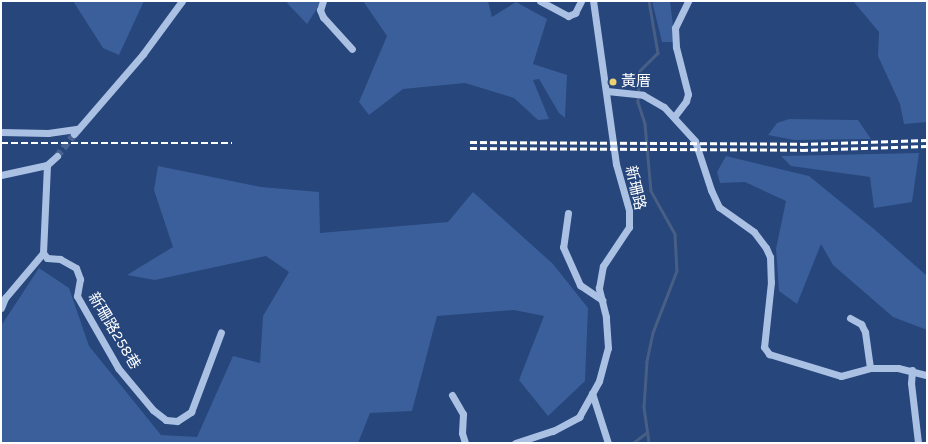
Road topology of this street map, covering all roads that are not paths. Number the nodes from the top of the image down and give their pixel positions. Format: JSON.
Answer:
{"nodes":[{"id":1,"x":182,"y":1,"type":"edge"},
{"id":2,"x":323,"y":1,"type":"edge"},
{"id":3,"x":540,"y":1,"type":"edge"},
{"id":4,"x":581,"y":1,"type":"edge"},
{"id":5,"x":593,"y":1,"type":"edge"},
{"id":6,"x":688,"y":1,"type":"edge"},
{"id":7,"x":352,"y":49,"type":"dead end"},
{"id":8,"x":607,"y":91,"type":"junction"},
{"id":9,"x":674,"y":117,"type":"junction"},
{"id":10,"x":1,"y":132,"type":"edge"},
{"id":11,"x":57,"y":156,"type":"tunnel mouth"},
{"id":12,"x":47,"y":165,"type":"junction"},
{"id":13,"x":1,"y":175,"type":"edge"},
{"id":14,"x":568,"y":213,"type":"dead end"},
{"id":15,"x":43,"y":253,"type":"junction"},
{"id":16,"x":602,"y":300,"type":"junction"},
{"id":17,"x":1,"y":308,"type":"edge"},
{"id":18,"x":850,"y":318,"type":"dead end"},
{"id":19,"x":221,"y":332,"type":"dead end"},
{"id":20,"x":870,"y":368,"type":"junction"},
{"id":21,"x":912,"y":370,"type":"junction"},
{"id":22,"x":927,"y":375,"type":"edge"},
{"id":23,"x":592,"y":393,"type":"junction"},
{"id":24,"x":452,"y":395,"type":"dead end"},
{"id":25,"x":465,"y":443,"type":"edge"},
{"id":26,"x":515,"y":443,"type":"edge"},
{"id":27,"x":608,"y":443,"type":"edge"},
{"id":28,"x":918,"y":443,"type":"edge"}],
"edges":[{"from":1,"to":10,"type":"street"},
{"from":2,"to":7,"type":"street"},
{"from":3,"to":4,"type":"street"},
{"from":5,"to":8,"type":"street","name":"新珊路"},
{"from":6,"to":9,"type":"street"},
{"from":8,"to":9,"type":"street"},
{"from":8,"to":16,"type":"street","name":"新珊路"},
{"from":9,"to":20,"type":"street"},
{"from":11,"to":12,"type":"street"},
{"from":12,"to":13,"type":"street"},
{"from":12,"to":15,"type":"street"},
{"from":14,"to":16,"type":"street"},
{"from":15,"to":17,"type":"street"},
{"from":15,"to":19,"type":"street","name":"新珊路258巷"},
{"from":16,"to":23,"type":"street","name":"新珊路"},
{"from":18,"to":20,"type":"street"},
{"from":20,"to":21,"type":"street"},
{"from":21,"to":22,"type":"street"},
{"from":21,"to":28,"type":"street"},
{"from":23,"to":26,"type":"street","name":"新珊路"},
{"from":23,"to":27,"type":"street"},
{"from":24,"to":25,"type":"street"}]}
